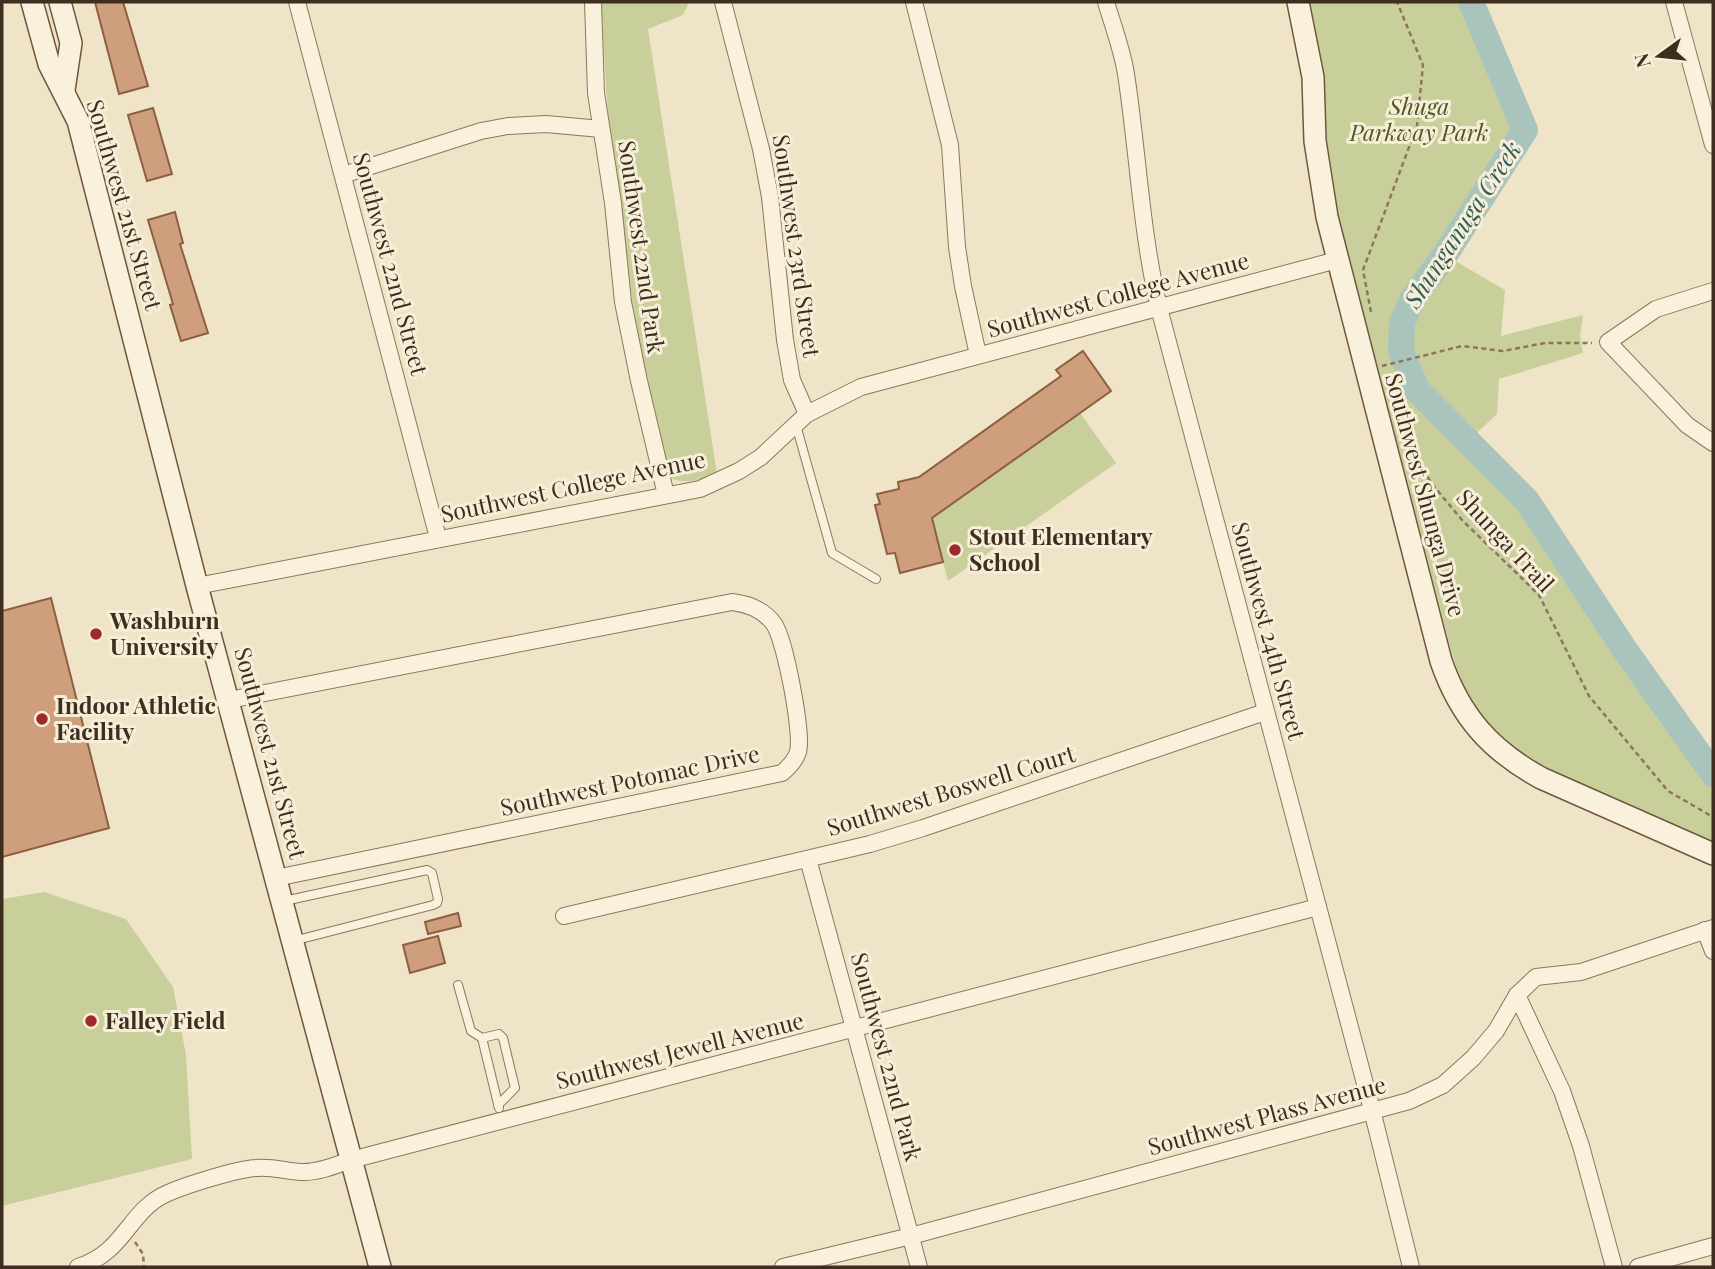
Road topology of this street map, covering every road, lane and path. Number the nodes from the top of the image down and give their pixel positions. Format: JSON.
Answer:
{"nodes":[{"id":1,"x":32,"y":2,"type":"edge"},
{"id":2,"x":60,"y":2,"type":"edge"},
{"id":3,"x":297,"y":2,"type":"edge"},
{"id":4,"x":593,"y":2,"type":"edge"},
{"id":5,"x":723,"y":2,"type":"edge"},
{"id":6,"x":914,"y":2,"type":"edge"},
{"id":7,"x":1106,"y":2,"type":"edge"},
{"id":8,"x":1298,"y":2,"type":"edge"},
{"id":9,"x":1397,"y":2,"type":"edge"},
{"id":10,"x":1674,"y":2,"type":"edge"},
{"id":11,"x":64,"y":90,"type":"junction"},
{"id":12,"x":601,"y":129,"type":"junction"},
{"id":13,"x":1713,"y":145,"type":"edge"},
{"id":14,"x":343,"y":175,"type":"junction"},
{"id":15,"x":1336,"y":260,"type":"junction"},
{"id":16,"x":1713,"y":291,"type":"edge"},
{"id":17,"x":1159,"y":308,"type":"junction"},
{"id":18,"x":1373,"y":321,"type":"dead end"},
{"id":19,"x":1608,"y":342,"type":"junction"},
{"id":20,"x":978,"y":355,"type":"junction"},
{"id":21,"x":1383,"y":366,"type":"dead end"},
{"id":22,"x":802,"y":420,"type":"junction"},
{"id":23,"x":1401,"y":430,"type":"dead end"},
{"id":24,"x":1713,"y":443,"type":"edge"},
{"id":25,"x":666,"y":495,"type":"junction"},
{"id":26,"x":438,"y":538,"type":"junction"},
{"id":27,"x":876,"y":579,"type":"dead end"},
{"id":28,"x":198,"y":586,"type":"junction"},
{"id":29,"x":229,"y":700,"type":"junction"},
{"id":30,"x":1265,"y":712,"type":"junction"},
{"id":31,"x":1713,"y":817,"type":"edge"},
{"id":32,"x":1713,"y":854,"type":"edge"},
{"id":33,"x":808,"y":859,"type":"junction"},
{"id":34,"x":276,"y":878,"type":"junction"},
{"id":35,"x":282,"y":902,"type":"junction"},
{"id":36,"x":1318,"y":907,"type":"junction"},
{"id":37,"x":564,"y":916,"type":"dead end"},
{"id":38,"x":1709,"y":929,"type":"edge"},
{"id":39,"x":293,"y":941,"type":"junction"},
{"id":40,"x":1713,"y":951,"type":"edge"},
{"id":41,"x":458,"y":985,"type":"dead end"},
{"id":42,"x":1517,"y":995,"type":"junction"},
{"id":43,"x":855,"y":1029,"type":"junction"},
{"id":44,"x":482,"y":1038,"type":"junction"},
{"id":45,"x":1372,"y":1110,"type":"junction"},
{"id":46,"x":500,"y":1113,"type":"junction"},
{"id":47,"x":351,"y":1160,"type":"junction"},
{"id":48,"x":125,"y":1234,"type":"junction"},
{"id":49,"x":911,"y":1236,"type":"junction"},
{"id":50,"x":1713,"y":1247,"type":"edge"},
{"id":51,"x":78,"y":1267,"type":"edge"},
{"id":52,"x":144,"y":1267,"type":"edge"},
{"id":53,"x":380,"y":1267,"type":"edge"},
{"id":54,"x":783,"y":1267,"type":"edge"},
{"id":55,"x":919,"y":1267,"type":"edge"},
{"id":56,"x":1411,"y":1267,"type":"edge"},
{"id":57,"x":1614,"y":1267,"type":"edge"},
{"id":58,"x":1638,"y":1267,"type":"edge"}],
"edges":[{"from":1,"to":11,"type":"main road","name":"Southwest 21st Street"},
{"from":2,"to":11,"type":"main road","name":"Southwest 21st Street"},
{"from":3,"to":14,"type":"street","name":"Southwest 22nd Street"},
{"from":4,"to":12,"type":"street","name":"Southwest 22nd Park"},
{"from":5,"to":22,"type":"street","name":"Southwest 23rd Street"},
{"from":6,"to":20,"type":"street"},
{"from":7,"to":17,"type":"street","name":"Southwest 24th Street"},
{"from":8,"to":15,"type":"main road","name":"Southwest Shunga Drive"},
{"from":9,"to":18,"type":"path"},
{"from":10,"to":13,"type":"street"},
{"from":11,"to":28,"type":"main road","name":"Southwest 21st Street"},
{"from":12,"to":14,"type":"street"},
{"from":12,"to":25,"type":"street","name":"Southwest 22nd Park"},
{"from":14,"to":26,"type":"street","name":"Southwest 22nd Street"},
{"from":15,"to":17,"type":"street","name":"Southwest College Avenue"},
{"from":15,"to":32,"type":"main road","name":"Southwest Shunga Drive"},
{"from":16,"to":19,"type":"street"},
{"from":17,"to":20,"type":"street","name":"Southwest College Avenue"},
{"from":17,"to":30,"type":"street","name":"Southwest 24th Street"},
{"from":19,"to":21,"type":"path"},
{"from":19,"to":24,"type":"street"},
{"from":20,"to":22,"type":"street","name":"Southwest College Avenue"},
{"from":22,"to":25,"type":"street","name":"Southwest College Avenue"},
{"from":22,"to":27,"type":"lane"},
{"from":23,"to":31,"type":"path","name":"Shunga Trail"},
{"from":25,"to":26,"type":"street","name":"Southwest College Avenue"},
{"from":26,"to":28,"type":"street","name":"Southwest College Avenue"},
{"from":28,"to":29,"type":"main road","name":"Southwest 21st Street"},
{"from":29,"to":34,"type":"main road","name":"Southwest 21st Street"},
{"from":29,"to":34,"type":"street","name":"Southwest Potomac Drive"},
{"from":30,"to":33,"type":"street","name":"Southwest Boswell Court"},
{"from":30,"to":36,"type":"street","name":"Southwest 24th Street"},
{"from":33,"to":37,"type":"street","name":"Southwest Boswell Court"},
{"from":33,"to":43,"type":"street","name":"Southwest 22nd Park"},
{"from":34,"to":35,"type":"main road","name":"Southwest 21st Street"},
{"from":35,"to":39,"type":"main road","name":"Southwest 21st Street"},
{"from":35,"to":39,"type":"lane"},
{"from":36,"to":43,"type":"street","name":"Southwest Jewell Avenue"},
{"from":36,"to":45,"type":"street","name":"Southwest 24th Street"},
{"from":38,"to":40,"type":"street"},
{"from":38,"to":42,"type":"street","name":"Southwest Plass Avenue"},
{"from":39,"to":47,"type":"main road","name":"Southwest 21st Street"},
{"from":41,"to":44,"type":"lane"},
{"from":42,"to":45,"type":"street","name":"Southwest Plass Avenue"},
{"from":42,"to":57,"type":"street"},
{"from":43,"to":46,"type":"street","name":"Southwest Jewell Avenue"},
{"from":43,"to":49,"type":"street","name":"Southwest 22nd Park"},
{"from":44,"to":46,"type":"lane"},
{"from":44,"to":46,"type":"lane"},
{"from":45,"to":49,"type":"street","name":"Southwest Plass Avenue"},
{"from":45,"to":56,"type":"street","name":"Southwest 24th Street"},
{"from":46,"to":47,"type":"street","name":"Southwest Jewell Avenue"},
{"from":47,"to":48,"type":"street","name":"Southwest Jewell Avenue"},
{"from":47,"to":53,"type":"main road","name":"Southwest 21st Street"},
{"from":48,"to":51,"type":"street","name":"Southwest Jewell Avenue"},
{"from":48,"to":52,"type":"path"},
{"from":49,"to":54,"type":"street","name":"Southwest Plass Avenue"},
{"from":49,"to":55,"type":"street","name":"Southwest 22nd Park"},
{"from":50,"to":58,"type":"street"}]}
